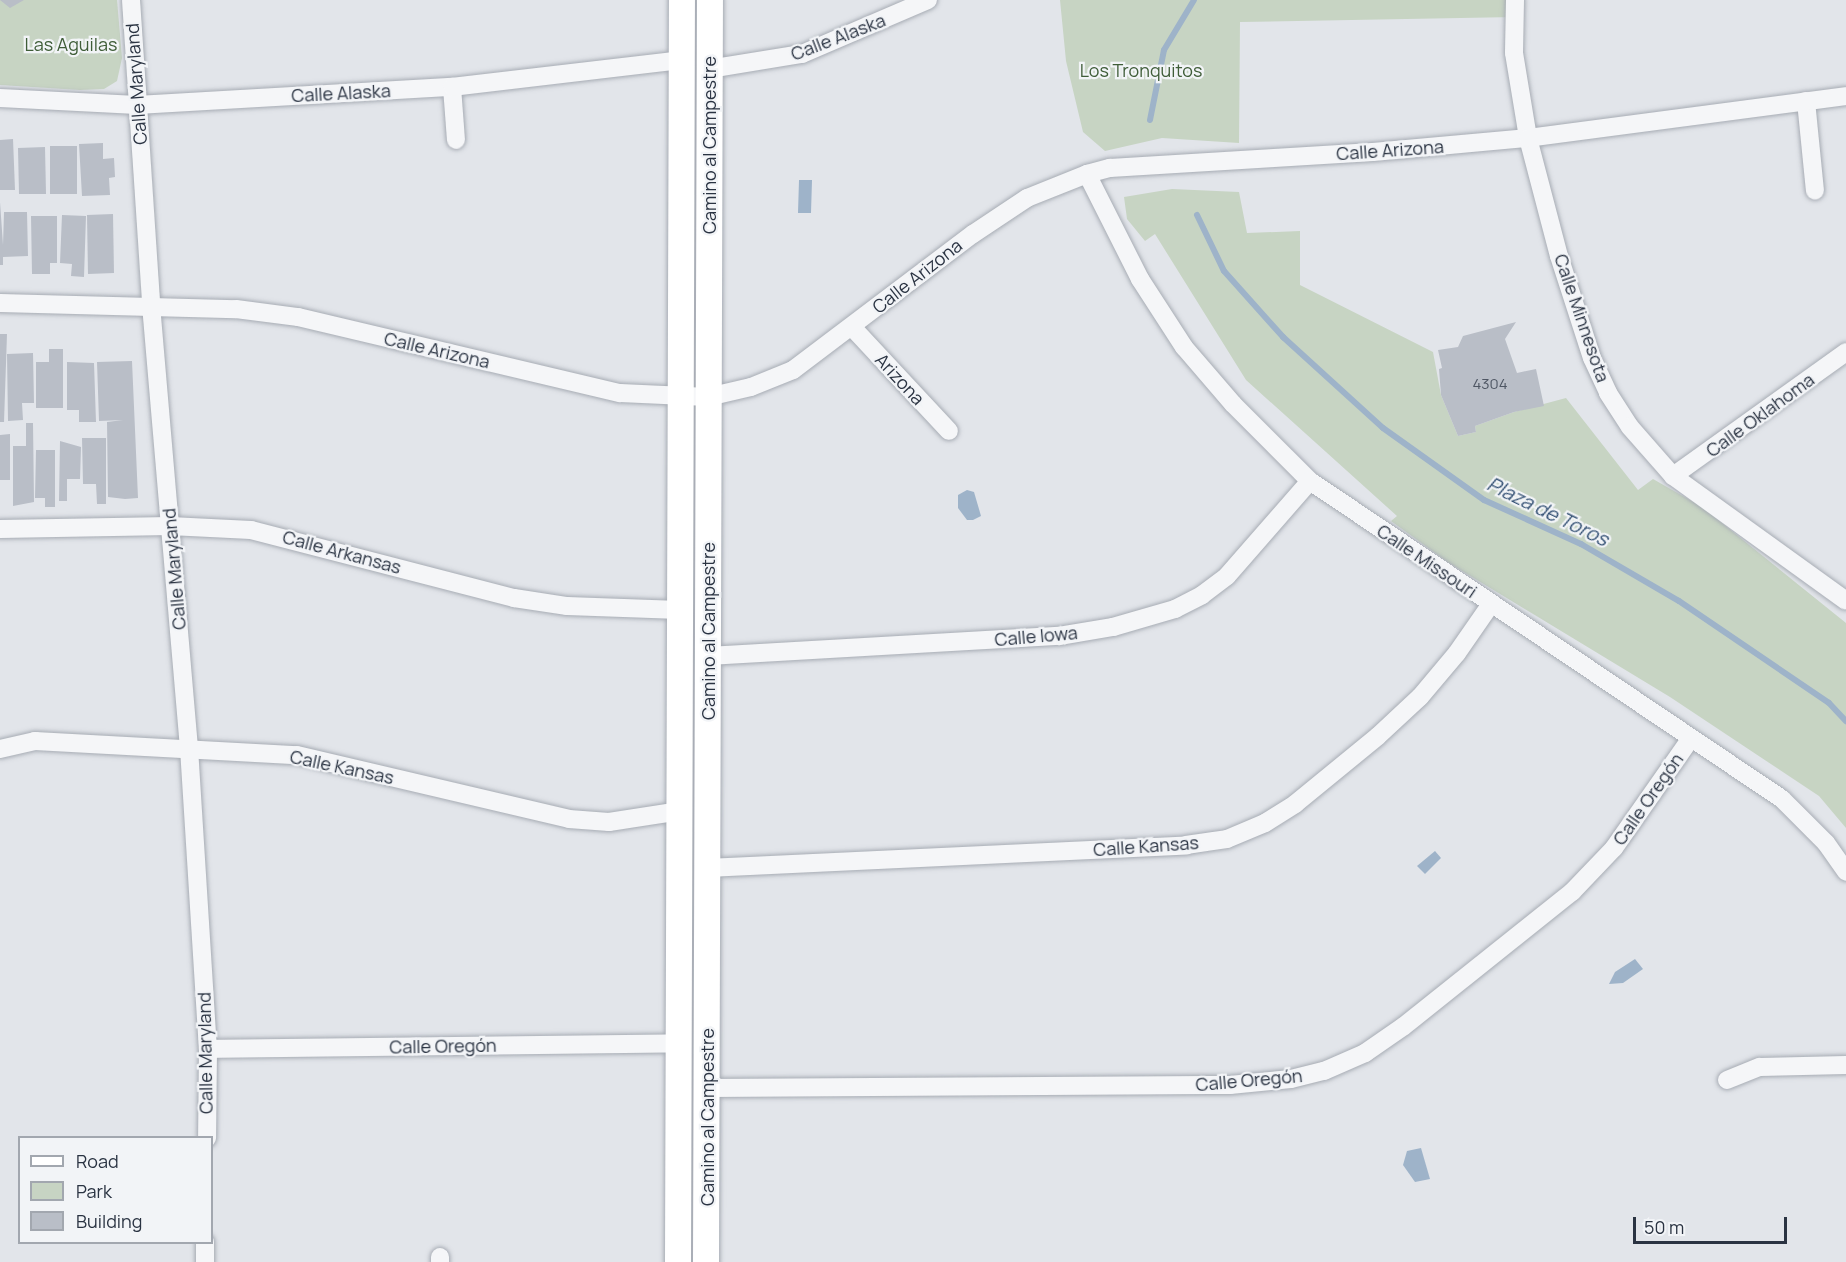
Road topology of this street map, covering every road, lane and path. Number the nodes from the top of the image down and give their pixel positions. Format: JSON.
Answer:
{"nodes":[{"id":1,"x":131,"y":0,"type":"edge"},
{"id":2,"x":682,"y":0,"type":"edge"},
{"id":3,"x":710,"y":0,"type":"edge"},
{"id":4,"x":928,"y":0,"type":"edge"},
{"id":5,"x":1515,"y":0,"type":"edge"},
{"id":6,"x":682,"y":60,"type":"junction"},
{"id":7,"x":709,"y":69,"type":"junction"},
{"id":8,"x":452,"y":87,"type":"junction"},
{"id":9,"x":1846,"y":96,"type":"edge"},
{"id":10,"x":0,"y":98,"type":"edge"},
{"id":11,"x":1806,"y":101,"type":"junction"},
{"id":12,"x":137,"y":105,"type":"junction"},
{"id":13,"x":1528,"y":138,"type":"junction"},
{"id":14,"x":456,"y":140,"type":"dead end"},
{"id":15,"x":1087,"y":174,"type":"junction"},
{"id":16,"x":1815,"y":191,"type":"dead end"},
{"id":17,"x":0,"y":303,"type":"edge"},
{"id":18,"x":151,"y":305,"type":"junction"},
{"id":19,"x":852,"y":327,"type":"junction"},
{"id":20,"x":1846,"y":352,"type":"edge"},
{"id":21,"x":708,"y":397,"type":"junction"},
{"id":22,"x":681,"y":399,"type":"junction"},
{"id":23,"x":949,"y":431,"type":"dead end"},
{"id":24,"x":1673,"y":476,"type":"junction"},
{"id":25,"x":1310,"y":482,"type":"junction"},
{"id":26,"x":170,"y":526,"type":"junction"},
{"id":27,"x":0,"y":529,"type":"edge"},
{"id":28,"x":1845,"y":599,"type":"edge"},
{"id":29,"x":1491,"y":604,"type":"junction"},
{"id":30,"x":680,"y":610,"type":"junction"},
{"id":31,"x":708,"y":656,"type":"junction"},
{"id":32,"x":1692,"y":738,"type":"junction"},
{"id":33,"x":189,"y":748,"type":"junction"},
{"id":34,"x":0,"y":749,"type":"edge"},
{"id":35,"x":680,"y":811,"type":"junction"},
{"id":36,"x":707,"y":868,"type":"junction"},
{"id":37,"x":1846,"y":872,"type":"edge"},
{"id":38,"x":679,"y":1043,"type":"junction"},
{"id":39,"x":208,"y":1049,"type":"junction"},
{"id":40,"x":1846,"y":1065,"type":"edge"},
{"id":41,"x":1727,"y":1080,"type":"dead end"},
{"id":42,"x":707,"y":1088,"type":"junction"},
{"id":43,"x":207,"y":1136,"type":"edge"},
{"id":44,"x":205,"y":1244,"type":"edge"},
{"id":45,"x":205,"y":1262,"type":"edge"},
{"id":46,"x":678,"y":1262,"type":"edge"},
{"id":47,"x":706,"y":1262,"type":"edge"}],
"edges":[{"from":1,"to":12,"type":"street","name":"Calle Maryland"},
{"from":2,"to":6,"type":"street","name":"Camino al Campestre"},
{"from":3,"to":7,"type":"street","name":"Camino al Campestre"},
{"from":4,"to":7,"type":"street","name":"Calle Alaska"},
{"from":5,"to":13,"type":"street","name":"Calle Minnesota"},
{"from":6,"to":8,"type":"street","name":"Calle Alaska"},
{"from":6,"to":22,"type":"street","name":"Camino al Campestre"},
{"from":7,"to":21,"type":"street","name":"Camino al Campestre"},
{"from":8,"to":12,"type":"street","name":"Calle Alaska"},
{"from":8,"to":14,"type":"street"},
{"from":9,"to":11,"type":"street","name":"Calle Arizona"},
{"from":10,"to":12,"type":"street","name":"Calle Alaska"},
{"from":11,"to":13,"type":"street","name":"Calle Arizona"},
{"from":11,"to":16,"type":"street"},
{"from":12,"to":18,"type":"street","name":"Calle Maryland"},
{"from":13,"to":15,"type":"street","name":"Calle Arizona"},
{"from":13,"to":24,"type":"street","name":"Calle Minnesota"},
{"from":15,"to":19,"type":"street","name":"Calle Arizona"},
{"from":15,"to":25,"type":"street","name":"Calle Missouri"},
{"from":17,"to":18,"type":"street","name":"Calle Arizona"},
{"from":18,"to":22,"type":"street","name":"Calle Arizona"},
{"from":18,"to":26,"type":"street","name":"Calle Maryland"},
{"from":19,"to":21,"type":"street","name":"Calle Arizona"},
{"from":19,"to":23,"type":"street","name":"Arizona"},
{"from":20,"to":24,"type":"street","name":"Calle Oklahoma"},
{"from":21,"to":22,"type":"street","name":"Calle Arizona"},
{"from":21,"to":31,"type":"street","name":"Camino al Campestre"},
{"from":22,"to":30,"type":"street","name":"Camino al Campestre"},
{"from":24,"to":28,"type":"street","name":"Calle Minnesota"},
{"from":25,"to":29,"type":"street","name":"Calle Missouri"},
{"from":25,"to":31,"type":"street","name":"Calle Iowa"},
{"from":26,"to":27,"type":"street","name":"Calle Arkansas"},
{"from":26,"to":30,"type":"street","name":"Calle Arkansas"},
{"from":26,"to":33,"type":"street","name":"Calle Maryland"},
{"from":29,"to":32,"type":"street","name":"Calle Missouri"},
{"from":29,"to":36,"type":"street","name":"Calle Kansas"},
{"from":30,"to":35,"type":"street","name":"Camino al Campestre"},
{"from":31,"to":36,"type":"street","name":"Camino al Campestre"},
{"from":32,"to":37,"type":"street","name":"Calle Missouri"},
{"from":32,"to":42,"type":"street","name":"Calle Oregón"},
{"from":33,"to":34,"type":"street","name":"Calle Kansas"},
{"from":33,"to":35,"type":"street","name":"Calle Kansas"},
{"from":33,"to":39,"type":"street","name":"Calle Maryland"},
{"from":35,"to":38,"type":"street","name":"Camino al Campestre"},
{"from":36,"to":42,"type":"street","name":"Camino al Campestre"},
{"from":38,"to":39,"type":"street","name":"Calle Oregón"},
{"from":38,"to":46,"type":"street","name":"Camino al Campestre"},
{"from":39,"to":43,"type":"street","name":"Calle Maryland"},
{"from":40,"to":41,"type":"street"},
{"from":42,"to":47,"type":"street","name":"Camino al Campestre"},
{"from":44,"to":45,"type":"street"}]}
